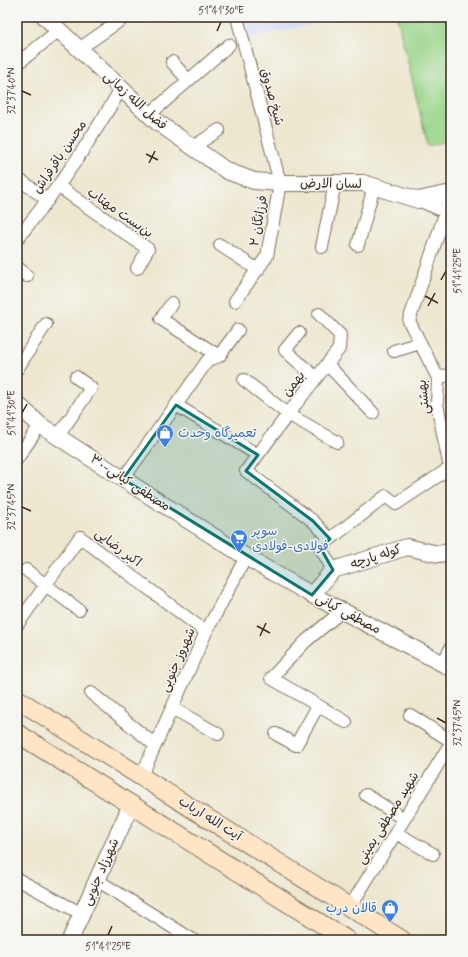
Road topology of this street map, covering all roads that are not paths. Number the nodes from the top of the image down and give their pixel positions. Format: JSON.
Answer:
{"nodes":[{"id":1,"x":45,"y":17,"type":"edge"},
{"id":2,"x":125,"y":17,"type":"edge"},
{"id":3,"x":237,"y":17,"type":"edge"},
{"id":4,"x":59,"y":30,"type":"junction"},
{"id":5,"x":229,"y":45,"type":"dead end"},
{"id":6,"x":79,"y":49,"type":"junction"},
{"id":7,"x":172,"y":62,"type":"dead end"},
{"id":8,"x":17,"y":64,"type":"edge"},
{"id":9,"x":188,"y":80,"type":"junction"},
{"id":10,"x":121,"y":88,"type":"junction"},
{"id":11,"x":149,"y":115,"type":"junction"},
{"id":12,"x":219,"y":130,"type":"dead end"},
{"id":13,"x":193,"y":147,"type":"junction"},
{"id":14,"x":17,"y":178,"type":"edge"},
{"id":15,"x":280,"y":183,"type":"junction"},
{"id":16,"x":335,"y":183,"type":"junction"},
{"id":17,"x":58,"y":186,"type":"junction"},
{"id":18,"x":374,"y":186,"type":"junction"},
{"id":19,"x":451,"y":194,"type":"edge"},
{"id":20,"x":48,"y":200,"type":"junction"},
{"id":21,"x":418,"y":200,"type":"junction"},
{"id":22,"x":448,"y":213,"type":"edge"},
{"id":23,"x":17,"y":239,"type":"edge"},
{"id":24,"x":220,"y":245,"type":"dead end"},
{"id":25,"x":358,"y":245,"type":"dead end"},
{"id":26,"x":322,"y":247,"type":"dead end"},
{"id":27,"x":17,"y":267,"type":"edge"},
{"id":28,"x":137,"y":268,"type":"dead end"},
{"id":29,"x":258,"y":270,"type":"junction"},
{"id":30,"x":27,"y":276,"type":"dead end"},
{"id":31,"x":235,"y":301,"type":"dead end"},
{"id":32,"x":172,"y":303,"type":"dead end"},
{"id":33,"x":319,"y":314,"type":"dead end"},
{"id":34,"x":46,"y":324,"type":"dead end"},
{"id":35,"x":238,"y":330,"type":"dead end"},
{"id":36,"x":299,"y":332,"type":"dead end"},
{"id":37,"x":420,"y":343,"type":"junction"},
{"id":38,"x":394,"y":351,"type":"dead end"},
{"id":39,"x":219,"y":356,"type":"junction"},
{"id":40,"x":327,"y":364,"type":"junction"},
{"id":41,"x":17,"y":369,"type":"edge"},
{"id":42,"x":451,"y":374,"type":"edge"},
{"id":43,"x":76,"y":377,"type":"dead end"},
{"id":44,"x":316,"y":378,"type":"junction"},
{"id":45,"x":438,"y":378,"type":"junction"},
{"id":46,"x":244,"y":380,"type":"dead end"},
{"id":47,"x":17,"y":404,"type":"edge"},
{"id":48,"x":176,"y":405,"type":"junction"},
{"id":49,"x":373,"y":413,"type":"dead end"},
{"id":50,"x":288,"y":414,"type":"junction"},
{"id":51,"x":40,"y":425,"type":"junction"},
{"id":52,"x":58,"y":436,"type":"junction"},
{"id":53,"x":337,"y":442,"type":"dead end"},
{"id":54,"x":258,"y":455,"type":"junction"},
{"id":55,"x":17,"y":459,"type":"edge"},
{"id":56,"x":451,"y":469,"type":"edge"},
{"id":57,"x":123,"y":480,"type":"junction"},
{"id":58,"x":330,"y":539,"type":"junction"},
{"id":59,"x":451,"y":552,"type":"edge"},
{"id":60,"x":246,"y":557,"type":"junction"},
{"id":61,"x":26,"y":570,"type":"dead end"},
{"id":62,"x":333,"y":570,"type":"junction"},
{"id":63,"x":46,"y":584,"type":"junction"},
{"id":64,"x":312,"y":595,"type":"junction"},
{"id":65,"x":79,"y":610,"type":"dead end"},
{"id":66,"x":342,"y":611,"type":"junction"},
{"id":67,"x":17,"y":625,"type":"edge"},
{"id":68,"x":206,"y":632,"type":"junction"},
{"id":69,"x":451,"y":647,"type":"edge"},
{"id":70,"x":447,"y":666,"type":"edge"},
{"id":71,"x":91,"y":693,"type":"dead end"},
{"id":72,"x":17,"y":699,"type":"edge"},
{"id":73,"x":318,"y":706,"type":"junction"},
{"id":74,"x":172,"y":708,"type":"junction"},
{"id":75,"x":410,"y":715,"type":"dead end"},
{"id":76,"x":346,"y":722,"type":"dead end"},
{"id":77,"x":17,"y":733,"type":"edge"},
{"id":78,"x":218,"y":734,"type":"dead end"},
{"id":79,"x":276,"y":734,"type":"dead end"},
{"id":80,"x":451,"y":742,"type":"edge"},
{"id":81,"x":155,"y":745,"type":"junction"},
{"id":82,"x":447,"y":759,"type":"edge"},
{"id":83,"x":141,"y":777,"type":"junction"},
{"id":84,"x":366,"y":795,"type":"dead end"},
{"id":85,"x":131,"y":805,"type":"junction"},
{"id":86,"x":404,"y":819,"type":"junction"},
{"id":87,"x":396,"y":832,"type":"junction"},
{"id":88,"x":433,"y":854,"type":"dead end"},
{"id":89,"x":17,"y":879,"type":"edge"},
{"id":90,"x":97,"y":880,"type":"junction"},
{"id":91,"x":350,"y":907,"type":"junction"},
{"id":92,"x":82,"y":914,"type":"junction"},
{"id":93,"x":70,"y":940,"type":"edge"},
{"id":94,"x":193,"y":940,"type":"edge"},
{"id":95,"x":347,"y":940,"type":"edge"},
{"id":96,"x":402,"y":940,"type":"edge"}],
"edges":[{"from":1,"to":4,"type":"street","name":"فضل الله زمانی"},
{"from":2,"to":6,"type":"street"},
{"from":3,"to":15,"type":"street","name":"شیخ صدوق"},
{"from":4,"to":6,"type":"street","name":"فضل الله زمانی"},
{"from":4,"to":8,"type":"street"},
{"from":5,"to":9,"type":"street"},
{"from":6,"to":10,"type":"street","name":"فضل الله زمانی"},
{"from":7,"to":9,"type":"street"},
{"from":9,"to":11,"type":"street"},
{"from":10,"to":11,"type":"street","name":"فضل الله زمانی"},
{"from":10,"to":17,"type":"street","name":"محسن باقرفراش"},
{"from":11,"to":13,"type":"street","name":"فضل الله زمانی"},
{"from":12,"to":13,"type":"street"},
{"from":13,"to":15,"type":"street","name":"فضل الله زمانی"},
{"from":14,"to":20,"type":"street"},
{"from":15,"to":16,"type":"street","name":"لسان الارض"},
{"from":15,"to":29,"type":"street","name":"فرزانگان ۲"},
{"from":16,"to":18,"type":"street","name":"لسان الارض"},
{"from":16,"to":26,"type":"street"},
{"from":17,"to":20,"type":"street","name":"محسن باقرفراش"},
{"from":17,"to":28,"type":"street","name":"بن‌بست مهتاب"},
{"from":18,"to":21,"type":"street","name":"لسان الارض"},
{"from":18,"to":25,"type":"street"},
{"from":19,"to":21,"type":"street","name":"لسان الارض"},
{"from":19,"to":22,"type":"street","name":"بهشتی"},
{"from":20,"to":23,"type":"street","name":"محسن باقرفراش"},
{"from":21,"to":22,"type":"street"},
{"from":22,"to":37,"type":"street","name":"بهشتی"},
{"from":24,"to":29,"type":"street"},
{"from":27,"to":30,"type":"street"},
{"from":29,"to":31,"type":"street","name":"فرزانگان ۲"},
{"from":32,"to":39,"type":"street"},
{"from":33,"to":40,"type":"street","name":"بهمن"},
{"from":34,"to":41,"type":"street"},
{"from":35,"to":39,"type":"street"},
{"from":36,"to":44,"type":"street"},
{"from":37,"to":38,"type":"street"},
{"from":37,"to":45,"type":"street","name":"بهشتی"},
{"from":39,"to":48,"type":"street"},
{"from":40,"to":44,"type":"street","name":"بهمن"},
{"from":40,"to":49,"type":"street"},
{"from":42,"to":45,"type":"street"},
{"from":43,"to":52,"type":"street"},
{"from":44,"to":50,"type":"street","name":"بهمن"},
{"from":45,"to":56,"type":"street","name":"بهشتی"},
{"from":46,"to":50,"type":"street"},
{"from":47,"to":51,"type":"street","name":"۳۰-مصطفی کیانی"},
{"from":48,"to":54,"type":"street"},
{"from":48,"to":57,"type":"street"},
{"from":50,"to":53,"type":"street"},
{"from":50,"to":54,"type":"street","name":"بهمن"},
{"from":51,"to":52,"type":"street","name":"۳۰-مصطفی کیانی"},
{"from":51,"to":55,"type":"street"},
{"from":52,"to":57,"type":"street","name":"۳۰-مصطفی کیانی"},
{"from":54,"to":58,"type":"street","name":"بهمن"},
{"from":56,"to":58,"type":"street","name":"بهشتی"},
{"from":57,"to":60,"type":"street","name":"۳۰-مصطفی کیانی"},
{"from":58,"to":62,"type":"street","name":"بهشتی"},
{"from":59,"to":62,"type":"street","name":"کوله پارچه"},
{"from":60,"to":64,"type":"street","name":"مصطفی کیانی"},
{"from":60,"to":68,"type":"street","name":"شهروز جنوبی"},
{"from":61,"to":63,"type":"street"},
{"from":62,"to":64,"type":"street","name":"کوله پارچه"},
{"from":63,"to":65,"type":"street"},
{"from":63,"to":67,"type":"street","name":"اکبر رضایی"},
{"from":63,"to":68,"type":"street","name":"اکبر رضایی"},
{"from":64,"to":66,"type":"street","name":"مصطفی کیانی"},
{"from":66,"to":70,"type":"street","name":"مصطفی کیانی"},
{"from":66,"to":73,"type":"street"},
{"from":68,"to":74,"type":"street","name":"شهروز جنوبی"},
{"from":69,"to":70,"type":"street"},
{"from":71,"to":81,"type":"street"},
{"from":72,"to":83,"type":"main road","name":"آیت الله ارباب"},
{"from":73,"to":76,"type":"street"},
{"from":73,"to":79,"type":"street"},
{"from":74,"to":78,"type":"street"},
{"from":74,"to":81,"type":"street","name":"شهروز جنوبی"},
{"from":75,"to":80,"type":"street"},
{"from":77,"to":85,"type":"main road"},
{"from":80,"to":82,"type":"street","name":"شهید مصطفی یمینی"},
{"from":81,"to":83,"type":"street","name":"شهروز جنوبی"},
{"from":82,"to":86,"type":"street","name":"شهید مصطفی یمینی"},
{"from":83,"to":91,"type":"main road","name":"آیت الله ارباب"},
{"from":84,"to":86,"type":"street"},
{"from":85,"to":90,"type":"street","name":"شهرزاد جنوبی"},
{"from":85,"to":95,"type":"main road"},
{"from":86,"to":87,"type":"street","name":"شهید مصطفی یمینی"},
{"from":87,"to":88,"type":"street"},
{"from":87,"to":91,"type":"street","name":"شهید مصطفی یمینی"},
{"from":89,"to":92,"type":"street"},
{"from":90,"to":92,"type":"street","name":"شهرزاد جنوبی"},
{"from":90,"to":94,"type":"street"},
{"from":91,"to":96,"type":"main road","name":"آیت الله ارباب"},
{"from":92,"to":93,"type":"street","name":"شهرزاد جنوبی"}]}
